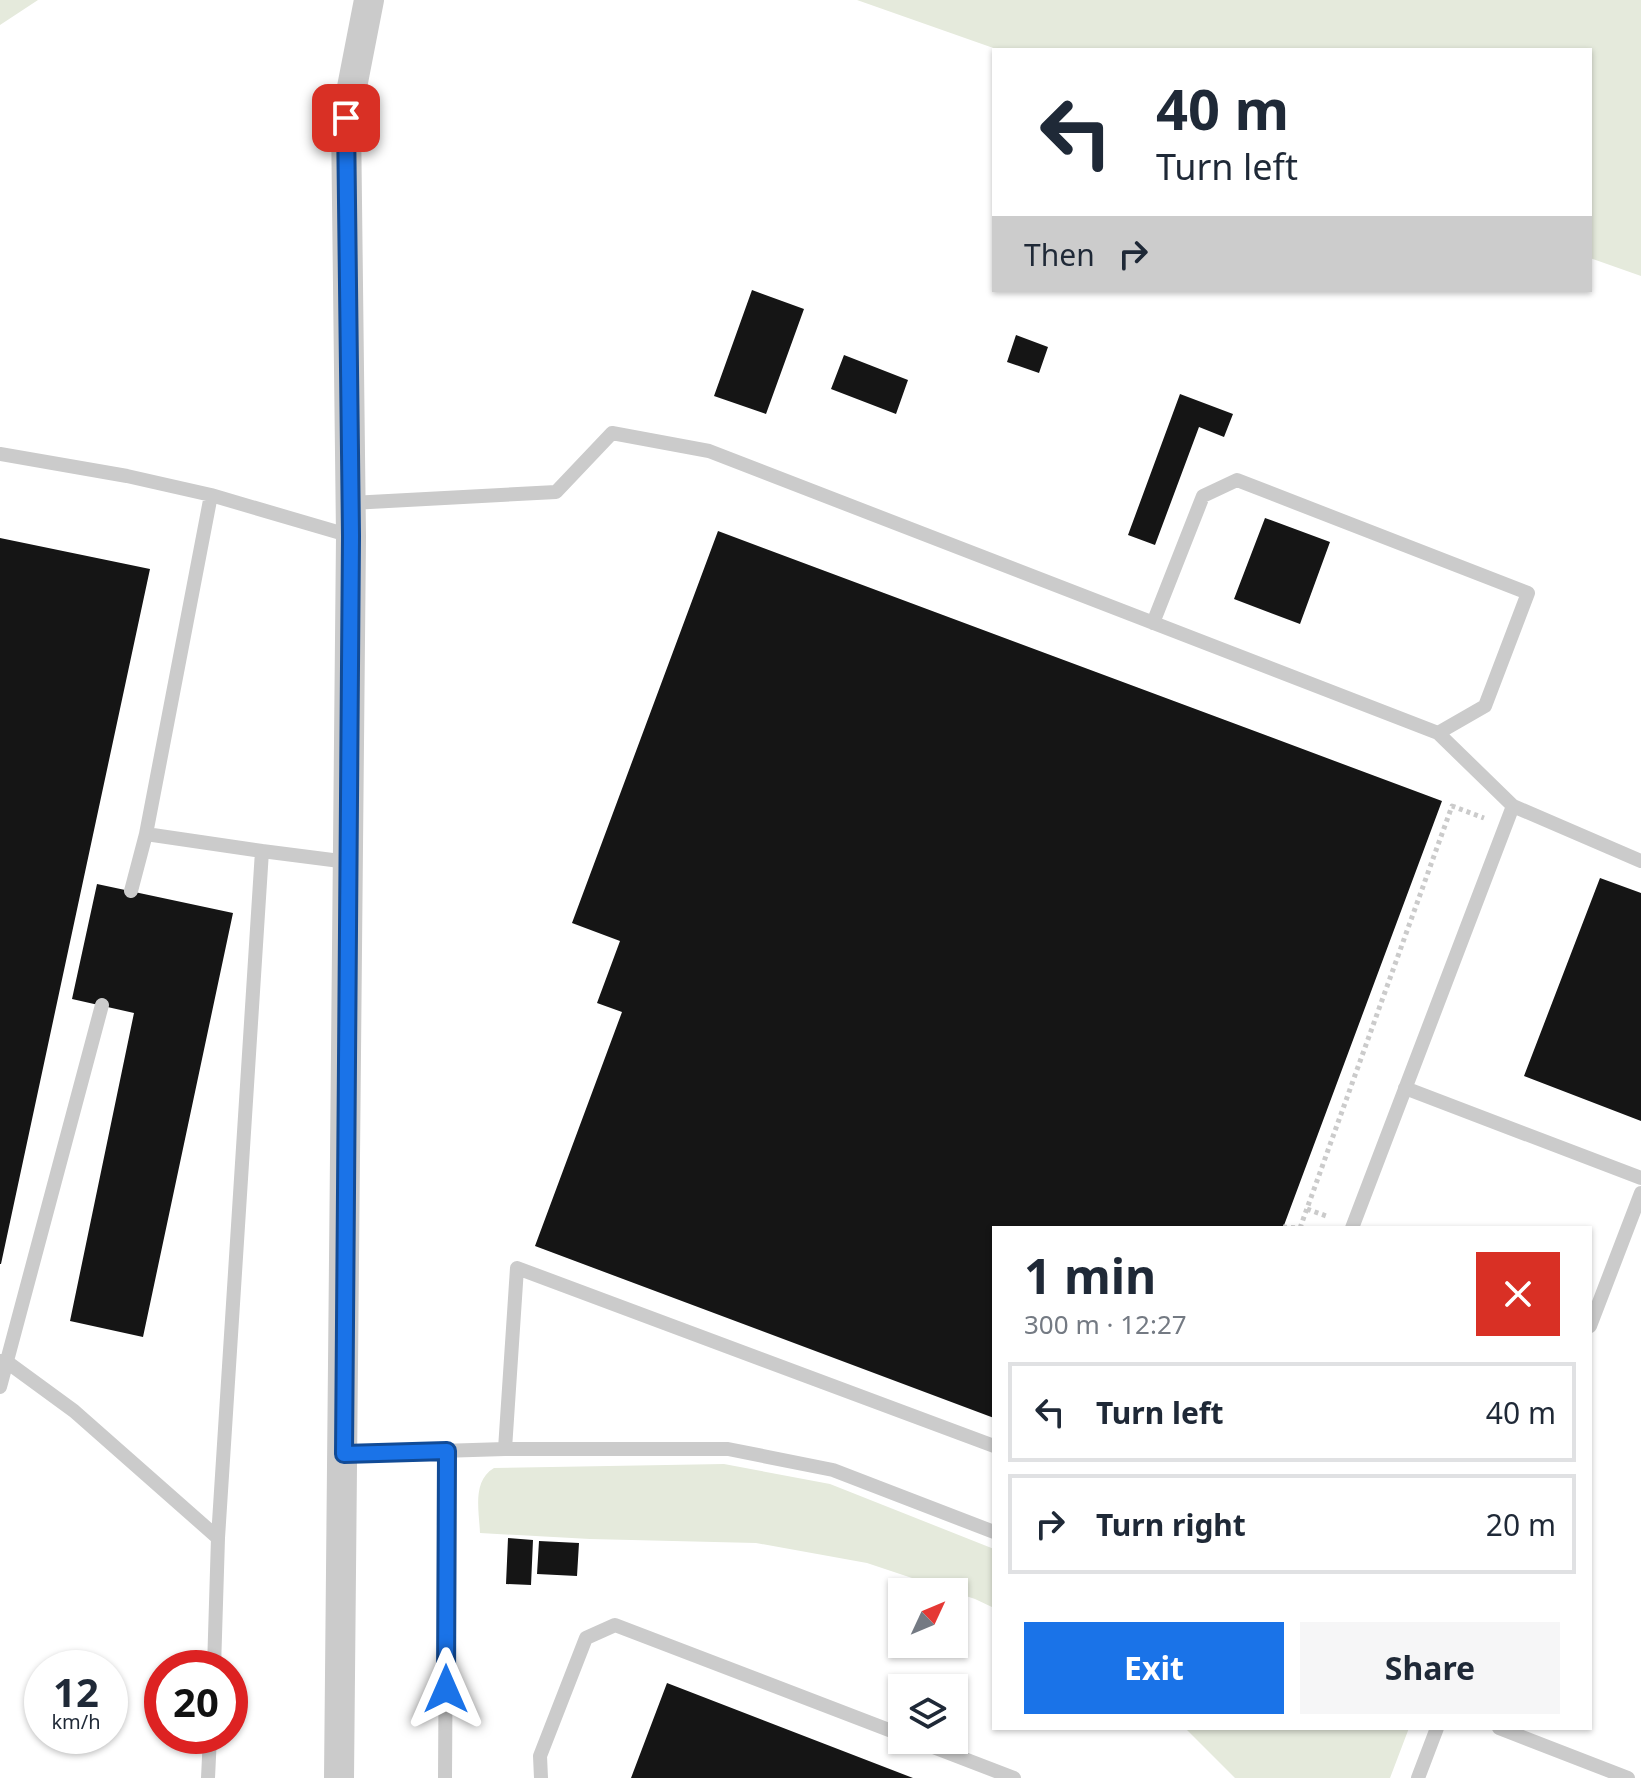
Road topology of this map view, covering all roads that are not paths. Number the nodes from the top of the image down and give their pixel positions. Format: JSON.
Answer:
{"nodes":[{"id":1,"x":369,"y":0,"type":"edge"},
{"id":2,"x":0,"y":454,"type":"edge"},
{"id":3,"x":211,"y":495,"type":"junction"},
{"id":4,"x":351,"y":503,"type":"junction"},
{"id":5,"x":351,"y":536,"type":"junction"},
{"id":6,"x":1153,"y":623,"type":"junction"},
{"id":7,"x":1438,"y":733,"type":"junction"},
{"id":8,"x":1513,"y":806,"type":"junction"},
{"id":9,"x":146,"y":834,"type":"junction"},
{"id":10,"x":262,"y":851,"type":"junction"},
{"id":11,"x":1641,"y":861,"type":"edge"},
{"id":12,"x":348,"y":862,"type":"junction"},
{"id":13,"x":131,"y":891,"type":"dead end"},
{"id":14,"x":102,"y":1005,"type":"dead end"},
{"id":15,"x":1405,"y":1088,"type":"junction"},
{"id":16,"x":1641,"y":1178,"type":"edge"},
{"id":17,"x":1641,"y":1193,"type":"edge"},
{"id":18,"x":1353,"y":1226,"type":"edge"},
{"id":19,"x":1592,"y":1321,"type":"edge"},
{"id":20,"x":3,"y":1362,"type":"edge"},
{"id":21,"x":0,"y":1387,"type":"edge"},
{"id":22,"x":992,"y":1445,"type":"edge"},
{"id":23,"x":505,"y":1449,"type":"junction"},
{"id":24,"x":447,"y":1451,"type":"junction"},
{"id":25,"x":344,"y":1454,"type":"junction"},
{"id":26,"x":992,"y":1531,"type":"edge"},
{"id":27,"x":218,"y":1538,"type":"junction"},
{"id":28,"x":215,"y":1650,"type":"edge"},
{"id":29,"x":888,"y":1730,"type":"edge"},
{"id":30,"x":1436,"y":1730,"type":"edge"},
{"id":31,"x":1504,"y":1730,"type":"edge"},
{"id":32,"x":209,"y":1754,"type":"edge"},
{"id":33,"x":951,"y":1754,"type":"edge"},
{"id":34,"x":208,"y":1778,"type":"edge"},
{"id":35,"x":339,"y":1778,"type":"edge"},
{"id":36,"x":445,"y":1778,"type":"edge"},
{"id":37,"x":541,"y":1778,"type":"edge"},
{"id":38,"x":1014,"y":1778,"type":"edge"},
{"id":39,"x":1418,"y":1778,"type":"edge"},
{"id":40,"x":1628,"y":1778,"type":"edge"}],
"edges":[{"from":1,"to":4,"type":"street"},
{"from":2,"to":3,"type":"lane"},
{"from":3,"to":5,"type":"lane"},
{"from":3,"to":9,"type":"lane"},
{"from":4,"to":5,"type":"street"},
{"from":4,"to":6,"type":"lane"},
{"from":5,"to":12,"type":"street"},
{"from":6,"to":7,"type":"lane"},
{"from":6,"to":7,"type":"lane"},
{"from":7,"to":8,"type":"lane"},
{"from":8,"to":11,"type":"lane"},
{"from":8,"to":15,"type":"lane"},
{"from":9,"to":10,"type":"lane"},
{"from":9,"to":13,"type":"lane"},
{"from":10,"to":12,"type":"lane"},
{"from":10,"to":27,"type":"lane"},
{"from":12,"to":25,"type":"street"},
{"from":14,"to":20,"type":"lane"},
{"from":15,"to":16,"type":"lane"},
{"from":15,"to":18,"type":"lane"},
{"from":17,"to":19,"type":"lane"},
{"from":20,"to":21,"type":"lane"},
{"from":20,"to":27,"type":"lane"},
{"from":22,"to":23,"type":"lane"},
{"from":23,"to":24,"type":"lane"},
{"from":23,"to":26,"type":"lane"},
{"from":24,"to":25,"type":"lane"},
{"from":24,"to":36,"type":"lane"},
{"from":25,"to":35,"type":"street"},
{"from":27,"to":28,"type":"lane"},
{"from":29,"to":37,"type":"lane"},
{"from":30,"to":39,"type":"lane"},
{"from":31,"to":40,"type":"lane"},
{"from":32,"to":34,"type":"lane"},
{"from":33,"to":38,"type":"lane"}]}
